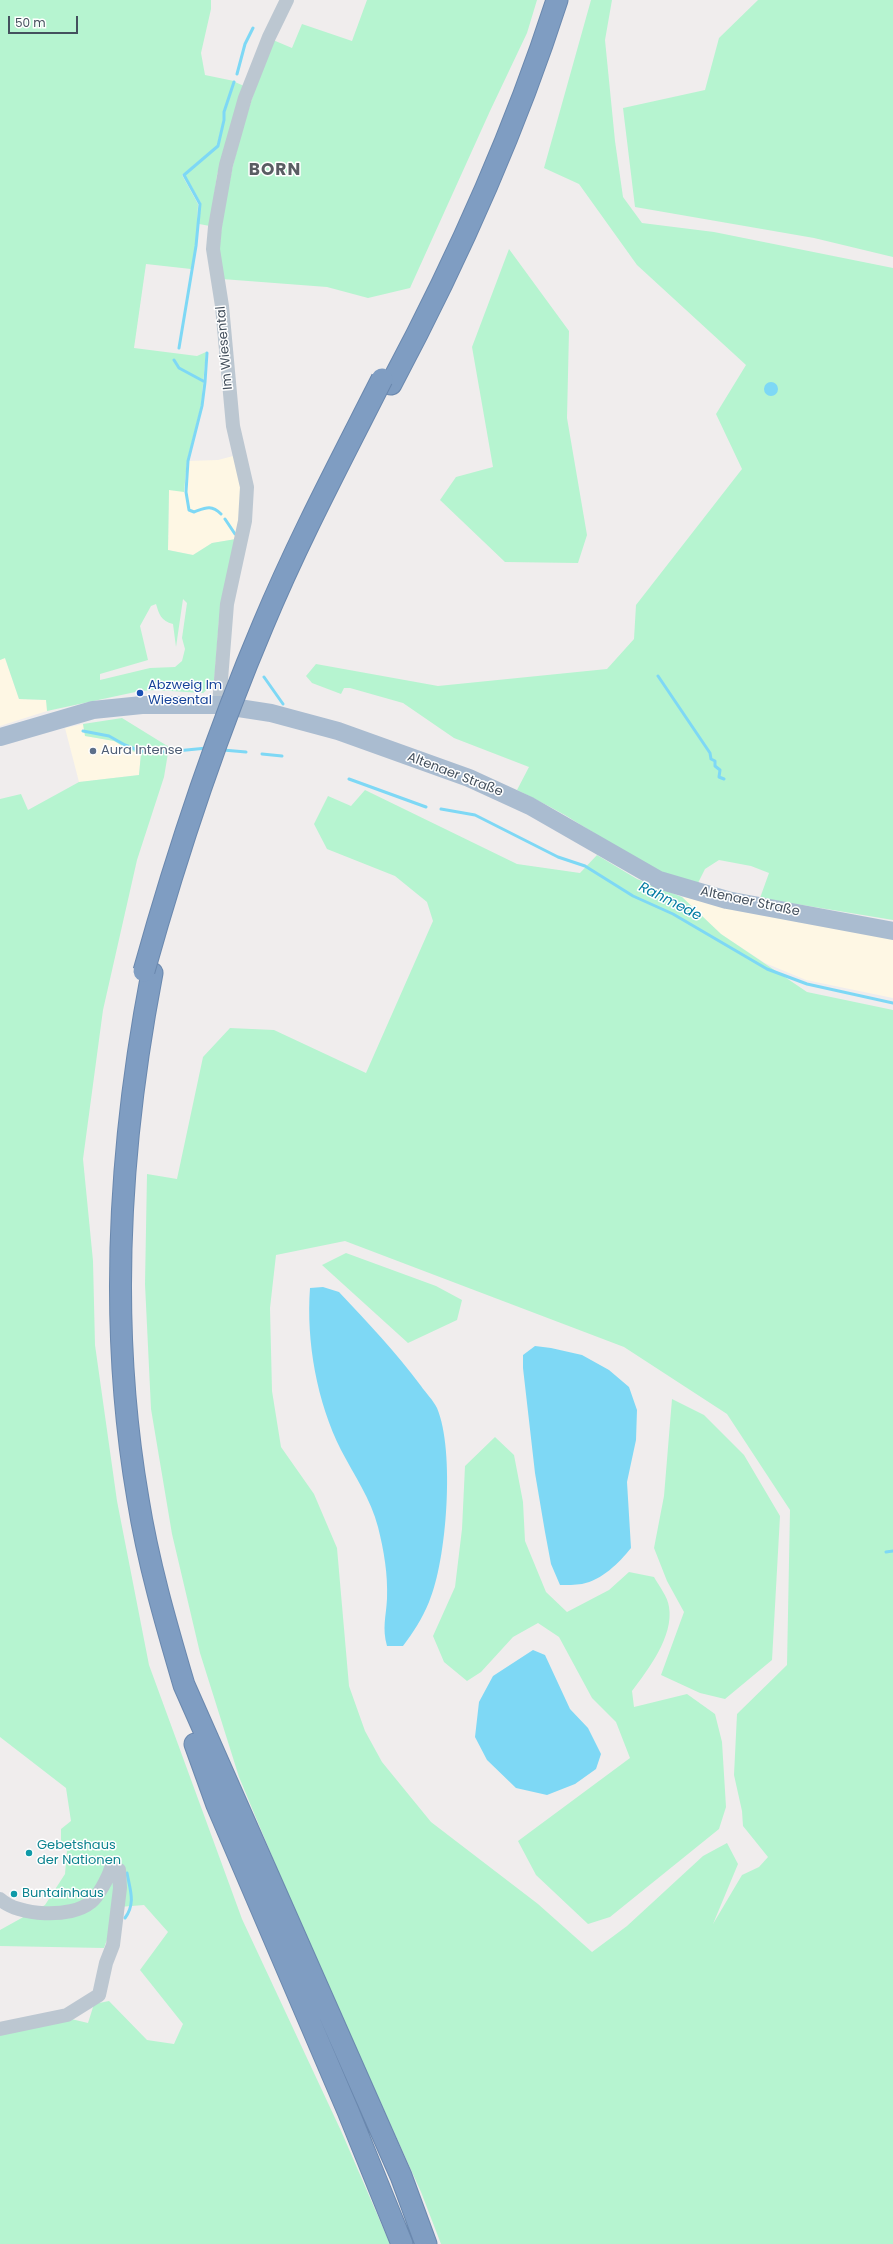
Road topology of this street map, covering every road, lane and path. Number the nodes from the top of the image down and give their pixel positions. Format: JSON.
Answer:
{"nodes":[{"id":1,"x":287,"y":0,"type":"edge"},
{"id":2,"x":548,"y":0,"type":"edge"},
{"id":3,"x":556,"y":0,"type":"edge"},
{"id":4,"x":386,"y":381,"type":"junction"},
{"id":5,"x":219,"y":705,"type":"junction"},
{"id":6,"x":0,"y":737,"type":"edge"},
{"id":7,"x":893,"y":931,"type":"edge"},
{"id":8,"x":148,"y":972,"type":"junction"},
{"id":9,"x":0,"y":1899,"type":"edge"},
{"id":10,"x":0,"y":2029,"type":"edge"},
{"id":11,"x":402,"y":2244,"type":"edge"},
{"id":12,"x":426,"y":2244,"type":"edge"}],
"edges":[{"from":1,"to":5,"type":"street","name":"Im Wiesental"},
{"from":2,"to":4,"type":"highway"},
{"from":3,"to":4,"type":"highway"},
{"from":4,"to":8,"type":"highway","bridge":true},
{"from":5,"to":6,"type":"main road","name":"Altenaer Straße"},
{"from":5,"to":7,"type":"main road","name":"Altenaer Straße"},
{"from":8,"to":11,"type":"highway"},
{"from":8,"to":12,"type":"highway"},
{"from":9,"to":10,"type":"street"}]}
